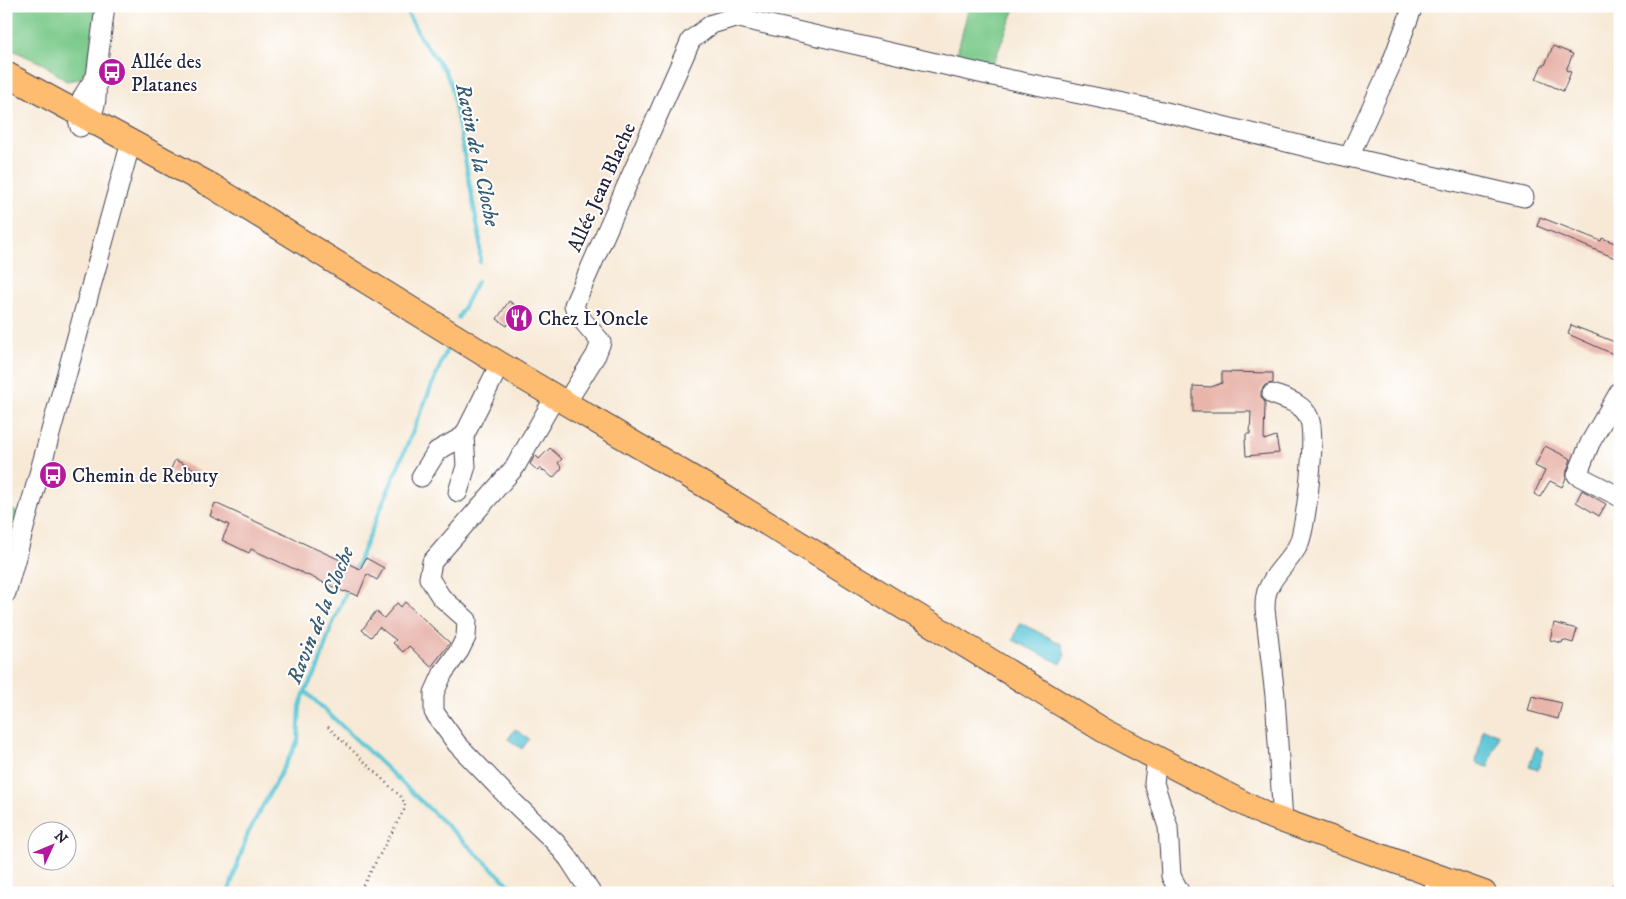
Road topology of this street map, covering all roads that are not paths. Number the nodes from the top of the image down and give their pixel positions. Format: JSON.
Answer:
{"nodes":[{"id":1,"x":105,"y":6,"type":"edge"},
{"id":2,"x":1413,"y":6,"type":"edge"},
{"id":3,"x":739,"y":12,"type":"edge"},
{"id":4,"x":6,"y":74,"type":"edge"},
{"id":5,"x":6,"y":86,"type":"edge"},
{"id":6,"x":82,"y":120,"type":"junction"},
{"id":7,"x":129,"y":147,"type":"junction"},
{"id":8,"x":1349,"y":157,"type":"junction"},
{"id":9,"x":1524,"y":197,"type":"dead end"},
{"id":10,"x":500,"y":364,"type":"junction"},
{"id":11,"x":1620,"y":391,"type":"edge"},
{"id":12,"x":1272,"y":394,"type":"dead end"},
{"id":13,"x":561,"y":400,"type":"junction"},
{"id":14,"x":464,"y":436,"type":"junction"},
{"id":15,"x":421,"y":477,"type":"dead end"},
{"id":16,"x":458,"y":492,"type":"dead end"},
{"id":17,"x":1620,"y":497,"type":"edge"},
{"id":18,"x":6,"y":593,"type":"edge"},
{"id":19,"x":1157,"y":758,"type":"junction"},
{"id":20,"x":1283,"y":821,"type":"junction"},
{"id":21,"x":1435,"y":884,"type":"edge"},
{"id":22,"x":591,"y":893,"type":"edge"},
{"id":23,"x":1180,"y":893,"type":"edge"},
{"id":24,"x":1484,"y":893,"type":"edge"}],
"edges":[{"from":1,"to":6,"type":"street"},
{"from":2,"to":8,"type":"street"},
{"from":3,"to":8,"type":"street"},
{"from":3,"to":13,"type":"street","name":"Allée Jean Blache"},
{"from":4,"to":6,"type":"main road"},
{"from":5,"to":6,"type":"main road"},
{"from":6,"to":7,"type":"main road"},
{"from":7,"to":10,"type":"main road"},
{"from":7,"to":18,"type":"street"},
{"from":8,"to":9,"type":"street"},
{"from":10,"to":13,"type":"main road"},
{"from":10,"to":14,"type":"street"},
{"from":11,"to":17,"type":"street"},
{"from":12,"to":20,"type":"street"},
{"from":13,"to":19,"type":"main road"},
{"from":13,"to":22,"type":"street"},
{"from":14,"to":15,"type":"street"},
{"from":14,"to":16,"type":"street"},
{"from":19,"to":20,"type":"main road"},
{"from":19,"to":23,"type":"street"},
{"from":20,"to":21,"type":"main road"},
{"from":21,"to":24,"type":"main road"}]}
